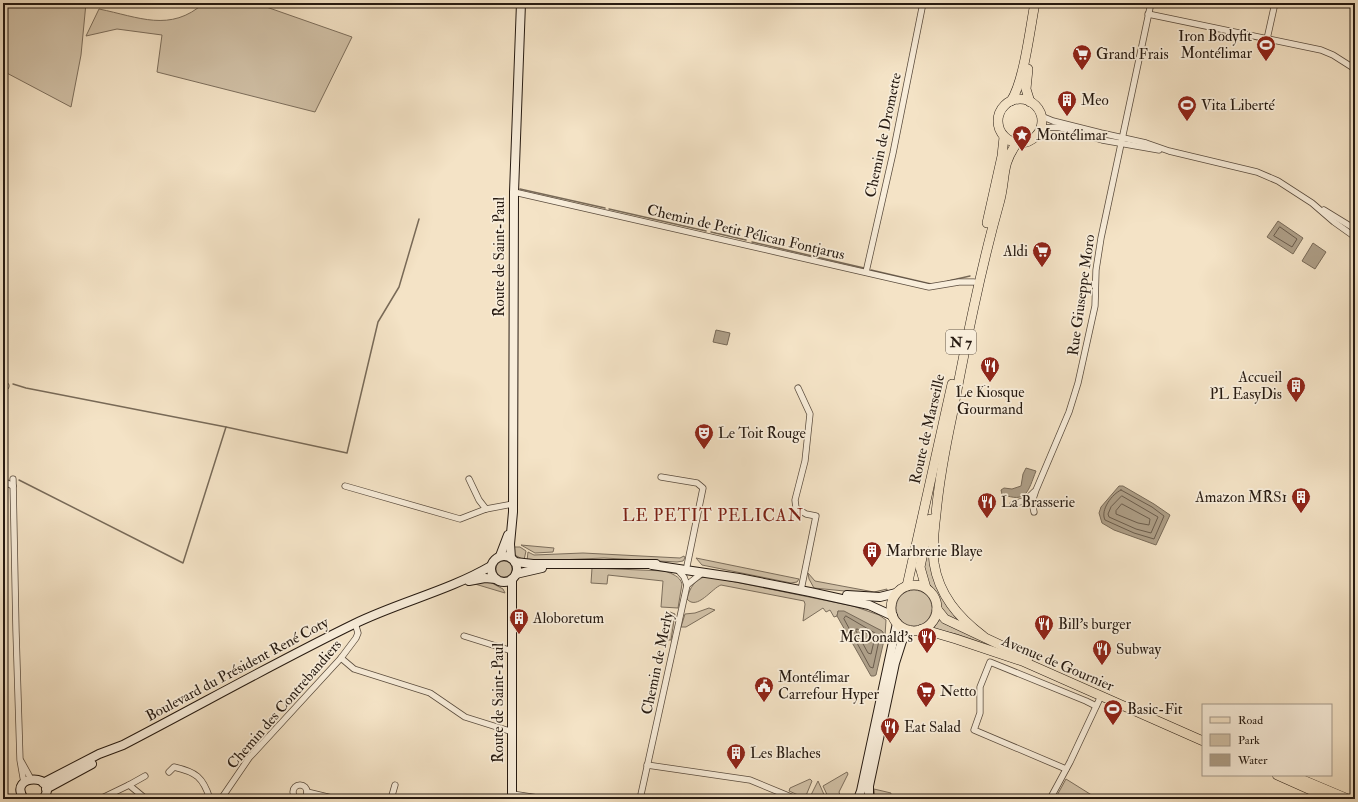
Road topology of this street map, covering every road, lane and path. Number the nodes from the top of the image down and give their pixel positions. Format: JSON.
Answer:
{"nodes":[{"id":1,"x":521,"y":3,"type":"edge"},
{"id":2,"x":923,"y":3,"type":"edge"},
{"id":3,"x":1035,"y":3,"type":"edge"},
{"id":4,"x":1041,"y":3,"type":"edge"},
{"id":5,"x":1151,"y":3,"type":"edge"},
{"id":6,"x":1275,"y":3,"type":"edge"},
{"id":7,"x":1148,"y":14,"type":"junction"},
{"id":8,"x":1267,"y":39,"type":"junction"},
{"id":9,"x":1355,"y":69,"type":"edge"},
{"id":10,"x":1011,"y":101,"type":"junction"},
{"id":11,"x":1030,"y":102,"type":"junction"},
{"id":12,"x":1041,"y":116,"type":"junction"},
{"id":13,"x":1041,"y":128,"type":"junction"},
{"id":14,"x":1004,"y":137,"type":"junction"},
{"id":15,"x":1120,"y":141,"type":"junction"},
{"id":16,"x":1017,"y":143,"type":"junction"},
{"id":17,"x":1170,"y":151,"type":"junction"},
{"id":18,"x":514,"y":192,"type":"junction"},
{"id":19,"x":1320,"y":209,"type":"junction"},
{"id":20,"x":1354,"y":231,"type":"edge"},
{"id":21,"x":866,"y":272,"type":"junction"},
{"id":22,"x":974,"y":282,"type":"junction"},
{"id":23,"x":798,"y":388,"type":"dead end"},
{"id":24,"x":661,"y":477,"type":"dead end"},
{"id":25,"x":13,"y":479,"type":"dead end"},
{"id":26,"x":469,"y":479,"type":"dead end"},
{"id":27,"x":3,"y":481,"type":"edge"},
{"id":28,"x":939,"y":481,"type":"junction"},
{"id":29,"x":13,"y":486,"type":"junction"},
{"id":30,"x":345,"y":486,"type":"dead end"},
{"id":31,"x":1036,"y":490,"type":"junction"},
{"id":32,"x":1013,"y":504,"type":"dead end"},
{"id":33,"x":513,"y":508,"type":"junction"},
{"id":34,"x":486,"y":509,"type":"junction"},
{"id":35,"x":1034,"y":512,"type":"dead end"},
{"id":36,"x":500,"y":556,"type":"junction"},
{"id":37,"x":513,"y":560,"type":"junction"},
{"id":38,"x":558,"y":564,"type":"junction"},
{"id":39,"x":652,"y":564,"type":"junction"},
{"id":40,"x":491,"y":566,"type":"junction"},
{"id":41,"x":687,"y":566,"type":"junction"},
{"id":42,"x":677,"y":569,"type":"junction"},
{"id":43,"x":702,"y":573,"type":"junction"},
{"id":44,"x":514,"y":576,"type":"junction"},
{"id":45,"x":739,"y":578,"type":"junction"},
{"id":46,"x":498,"y":581,"type":"junction"},
{"id":47,"x":447,"y":586,"type":"junction"},
{"id":48,"x":687,"y":586,"type":"junction"},
{"id":49,"x":907,"y":586,"type":"junction"},
{"id":50,"x":926,"y":588,"type":"junction"},
{"id":51,"x":800,"y":590,"type":"junction"},
{"id":52,"x":810,"y":592,"type":"junction"},
{"id":53,"x":896,"y":593,"type":"junction"},
{"id":54,"x":512,"y":606,"type":"junction"},
{"id":55,"x":937,"y":609,"type":"junction"},
{"id":56,"x":895,"y":620,"type":"junction"},
{"id":57,"x":355,"y":623,"type":"junction"},
{"id":58,"x":917,"y":630,"type":"junction"},
{"id":59,"x":464,"y":636,"type":"dead end"},
{"id":60,"x":983,"y":636,"type":"junction"},
{"id":61,"x":956,"y":639,"type":"junction"},
{"id":62,"x":997,"y":643,"type":"junction"},
{"id":63,"x":512,"y":651,"type":"junction"},
{"id":64,"x":341,"y":658,"type":"junction"},
{"id":65,"x":1101,"y":696,"type":"junction"},
{"id":66,"x":1096,"y":706,"type":"junction"},
{"id":67,"x":513,"y":732,"type":"junction"},
{"id":68,"x":1202,"y":736,"type":"edge"},
{"id":69,"x":1202,"y":741,"type":"edge"},
{"id":70,"x":20,"y":760,"type":"junction"},
{"id":71,"x":647,"y":765,"type":"junction"},
{"id":72,"x":1066,"y":769,"type":"junction"},
{"id":73,"x":169,"y":772,"type":"dead end"},
{"id":74,"x":145,"y":776,"type":"dead end"},
{"id":75,"x":1279,"y":776,"type":"edge"},
{"id":76,"x":1293,"y":776,"type":"edge"},
{"id":77,"x":31,"y":778,"type":"junction"},
{"id":78,"x":24,"y":783,"type":"junction"},
{"id":79,"x":129,"y":785,"type":"junction"},
{"id":80,"x":395,"y":785,"type":"dead end"},
{"id":81,"x":45,"y":786,"type":"junction"},
{"id":82,"x":307,"y":792,"type":"dead end"},
{"id":83,"x":512,"y":797,"type":"edge"},
{"id":84,"x":21,"y":798,"type":"edge"},
{"id":85,"x":43,"y":799,"type":"edge"},
{"id":86,"x":100,"y":799,"type":"edge"},
{"id":87,"x":146,"y":799,"type":"edge"},
{"id":88,"x":210,"y":799,"type":"edge"},
{"id":89,"x":221,"y":799,"type":"edge"},
{"id":90,"x":336,"y":799,"type":"edge"},
{"id":91,"x":391,"y":799,"type":"edge"},
{"id":92,"x":545,"y":799,"type":"edge"},
{"id":93,"x":640,"y":799,"type":"edge"},
{"id":94,"x":796,"y":799,"type":"edge"},
{"id":95,"x":858,"y":799,"type":"edge"},
{"id":96,"x":869,"y":799,"type":"edge"},
{"id":97,"x":1050,"y":799,"type":"edge"},
{"id":98,"x":1332,"y":799,"type":"edge"},
{"id":99,"x":1348,"y":799,"type":"edge"}],
"edges":[{"from":1,"to":18,"type":"main road","name":"Route de Saint-Paul"},
{"from":2,"to":21,"type":"street","name":"Chemin de Dromette"},
{"from":3,"to":10,"type":"main road"},
{"from":4,"to":11,"type":"main road"},
{"from":5,"to":7,"type":"street","name":"Rue Giuseppe Moro"},
{"from":6,"to":8,"type":"street"},
{"from":7,"to":8,"type":"street"},
{"from":7,"to":15,"type":"street","name":"Rue Giuseppe Moro"},
{"from":8,"to":9,"type":"street"},
{"from":10,"to":11,"type":"main road"},
{"from":10,"to":14,"type":"main road"},
{"from":11,"to":12,"type":"main road"},
{"from":12,"to":13,"type":"main road"},
{"from":12,"to":15,"type":"street"},
{"from":13,"to":15,"type":"street"},
{"from":13,"to":16,"type":"main road"},
{"from":14,"to":16,"type":"main road"},
{"from":14,"to":22,"type":"main road","name":"Route de Marseille","number":"N 7"},
{"from":15,"to":17,"type":"street"},
{"from":15,"to":17,"type":"street"},
{"from":15,"to":31,"type":"street","name":"Rue Giuseppe Moro"},
{"from":16,"to":28,"type":"main road","name":"Route de Marseille","number":"N 7"},
{"from":17,"to":19,"type":"street"},
{"from":18,"to":21,"type":"street","name":"Chemin de Petit Pélican Fontjarus"},
{"from":18,"to":33,"type":"main road","name":"Route de Saint-Paul"},
{"from":19,"to":20,"type":"street"},
{"from":19,"to":20,"type":"street"},
{"from":21,"to":22,"type":"street","name":"Chemin de Petit Pélican Fontjarus"},
{"from":22,"to":49,"type":"main road","name":"Route de Marseille","number":"N 7"},
{"from":23,"to":51,"type":"street"},
{"from":24,"to":41,"type":"street"},
{"from":25,"to":29,"type":"street"},
{"from":26,"to":34,"type":"street"},
{"from":27,"to":29,"type":"street"},
{"from":28,"to":50,"type":"main road","number":"N 7"},
{"from":28,"to":60,"type":"main road","number":"N 7"},
{"from":29,"to":70,"type":"street"},
{"from":30,"to":34,"type":"street"},
{"from":31,"to":32,"type":"street"},
{"from":31,"to":35,"type":"street","name":"Rue Giuseppe Moro"},
{"from":33,"to":34,"type":"street"},
{"from":33,"to":36,"type":"main road","name":"Route de Saint-Paul"},
{"from":33,"to":37,"type":"main road","name":"Route de Saint-Paul"},
{"from":36,"to":37,"type":"main road"},
{"from":36,"to":40,"type":"main road"},
{"from":37,"to":38,"type":"main road"},
{"from":37,"to":44,"type":"main road"},
{"from":38,"to":39,"type":"main road"},
{"from":38,"to":44,"type":"main road"},
{"from":39,"to":41,"type":"main road"},
{"from":39,"to":42,"type":"main road"},
{"from":40,"to":46,"type":"main road"},
{"from":40,"to":47,"type":"main road","name":"Boulevard du Président René Coty"},
{"from":41,"to":45,"type":"main road"},
{"from":42,"to":43,"type":"main road"},
{"from":42,"to":48,"type":"street"},
{"from":43,"to":45,"type":"main road"},
{"from":43,"to":48,"type":"street"},
{"from":44,"to":46,"type":"main road"},
{"from":44,"to":54,"type":"main road","name":"Route de Saint-Paul"},
{"from":45,"to":51,"type":"main road"},
{"from":46,"to":47,"type":"main road","name":"Boulevard du Président René Coty"},
{"from":46,"to":54,"type":"main road","name":"Route de Saint-Paul"},
{"from":47,"to":57,"type":"main road","name":"Boulevard du Président René Coty"},
{"from":48,"to":71,"type":"street","name":"Chemin de Merly"},
{"from":49,"to":50,"type":"main road"},
{"from":49,"to":53,"type":"main road"},
{"from":50,"to":55,"type":"main road"},
{"from":51,"to":52,"type":"main road"},
{"from":52,"to":53,"type":"main road"},
{"from":52,"to":56,"type":"main road"},
{"from":53,"to":56,"type":"main road"},
{"from":54,"to":63,"type":"main road","name":"Route de Saint-Paul"},
{"from":55,"to":58,"type":"main road"},
{"from":55,"to":60,"type":"main road","name":"Avenue de Gournier"},
{"from":56,"to":58,"type":"main road"},
{"from":56,"to":95,"type":"main road"},
{"from":57,"to":64,"type":"street","name":"Chemin des Contrebandiers"},
{"from":57,"to":81,"type":"main road","name":"Boulevard du Président René Coty"},
{"from":58,"to":61,"type":"main road","name":"Avenue de Gournier"},
{"from":58,"to":96,"type":"main road"},
{"from":59,"to":63,"type":"street"},
{"from":60,"to":62,"type":"main road","name":"Avenue de Gournier","number":"N 7"},
{"from":61,"to":62,"type":"main road"},
{"from":61,"to":65,"type":"main road","name":"Avenue de Gournier"},
{"from":62,"to":68,"type":"main road","name":"Avenue de Gournier","number":"N 7"},
{"from":63,"to":67,"type":"main road","name":"Route de Saint-Paul"},
{"from":64,"to":67,"type":"street"},
{"from":64,"to":89,"type":"street","name":"Chemin des Contrebandiers"},
{"from":65,"to":66,"type":"street"},
{"from":65,"to":69,"type":"main road","name":"Avenue de Gournier"},
{"from":66,"to":72,"type":"street"},
{"from":66,"to":72,"type":"street"},
{"from":67,"to":83,"type":"main road","name":"Route de Saint-Paul"},
{"from":70,"to":77,"type":"street"},
{"from":70,"to":78,"type":"street"},
{"from":71,"to":93,"type":"street","name":"Chemin de Merly"},
{"from":71,"to":94,"type":"street"},
{"from":72,"to":97,"type":"street"},
{"from":73,"to":88,"type":"street"},
{"from":74,"to":79,"type":"street"},
{"from":75,"to":98,"type":"main road"},
{"from":76,"to":99,"type":"main road"},
{"from":77,"to":78,"type":"main road"},
{"from":77,"to":81,"type":"main road"},
{"from":78,"to":84,"type":"main road"},
{"from":79,"to":86,"type":"street"},
{"from":79,"to":87,"type":"street"},
{"from":80,"to":91,"type":"street"},
{"from":81,"to":85,"type":"main road"},
{"from":82,"to":90,"type":"street"},
{"from":83,"to":92,"type":"street"}]}
